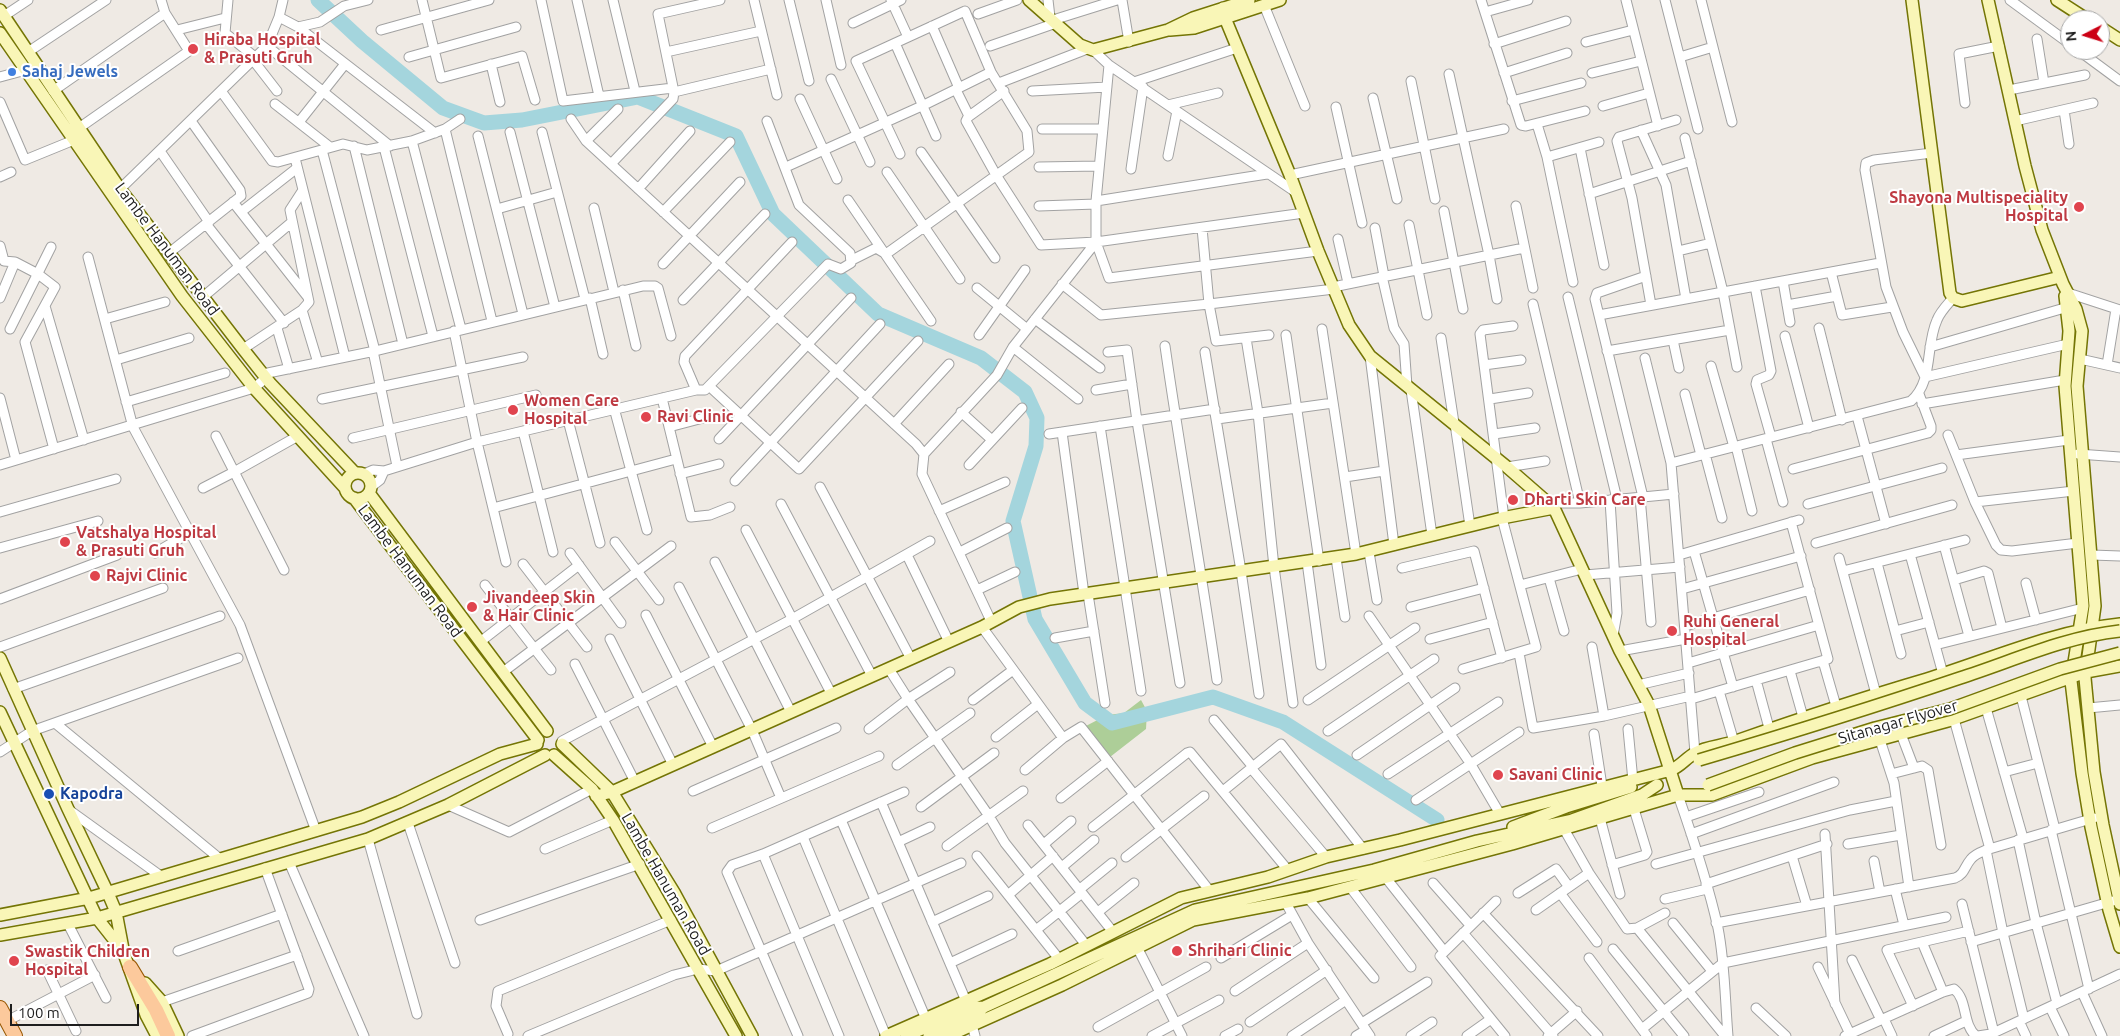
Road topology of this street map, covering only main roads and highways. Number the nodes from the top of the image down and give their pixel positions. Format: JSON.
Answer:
{"nodes":[{"id":1,"x":130,"y":967,"type":"road end"},
{"id":2,"x":0,"y":1008,"type":"edge"},
{"id":3,"x":15,"y":1036,"type":"edge"},
{"id":4,"x":168,"y":1036,"type":"edge"}],
"edges":[{"from":1,"to":4,"type":"main road"},
{"from":2,"to":3,"type":"main road"}]}
